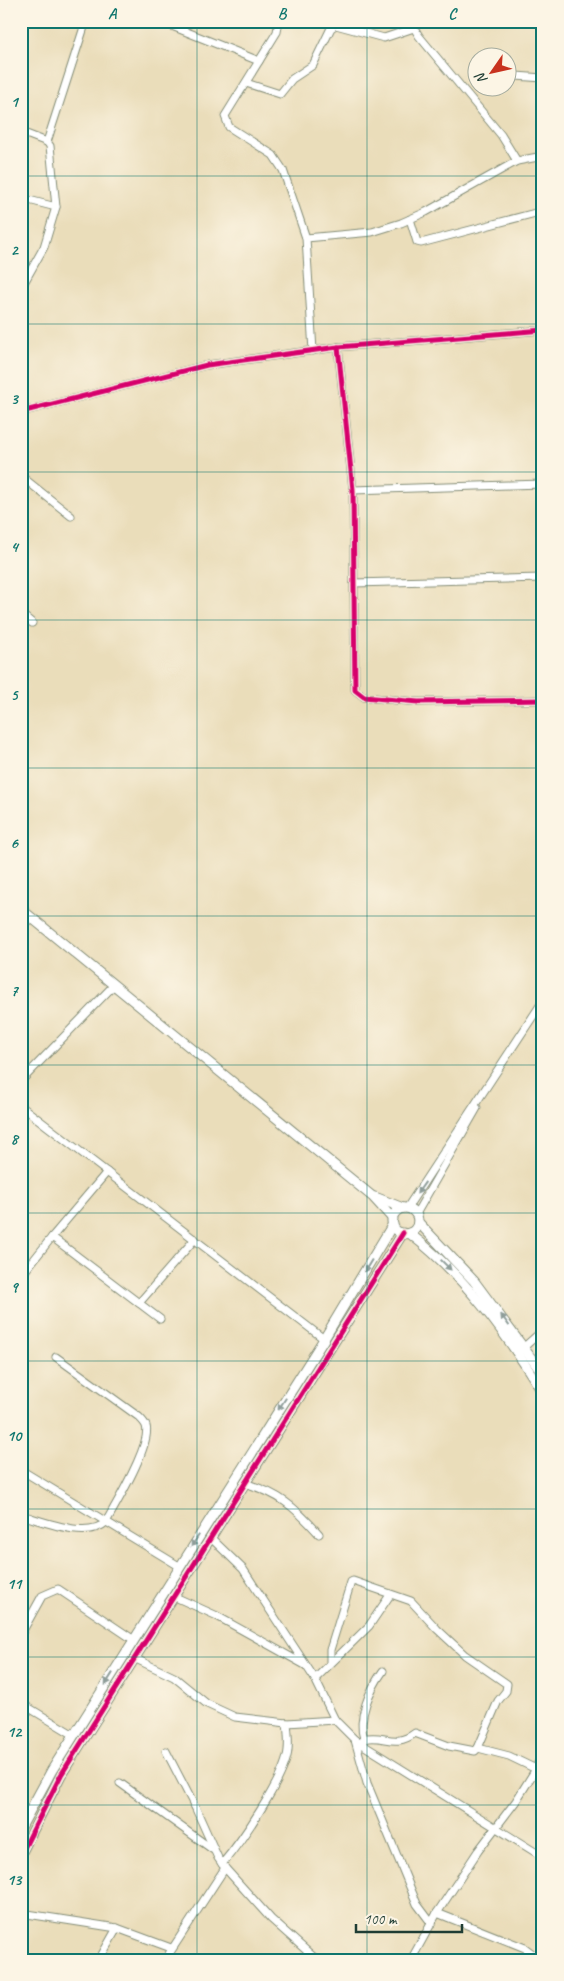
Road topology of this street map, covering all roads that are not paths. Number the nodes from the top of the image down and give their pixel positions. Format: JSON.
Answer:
{"nodes":[{"id":1,"x":82,"y":21,"type":"edge"},
{"id":2,"x":168,"y":21,"type":"edge"},
{"id":3,"x":279,"y":21,"type":"edge"},
{"id":4,"x":412,"y":25,"type":"edge"},
{"id":5,"x":259,"y":61,"type":"junction"},
{"id":6,"x":516,"y":76,"type":"dead end"},
{"id":7,"x":543,"y":78,"type":"edge"},
{"id":8,"x":246,"y":82,"type":"junction"},
{"id":9,"x":21,"y":132,"type":"edge"},
{"id":10,"x":47,"y":142,"type":"junction"},
{"id":11,"x":543,"y":156,"type":"edge"},
{"id":12,"x":517,"y":161,"type":"junction"},
{"id":13,"x":21,"y":198,"type":"edge"},
{"id":14,"x":56,"y":207,"type":"junction"},
{"id":15,"x":543,"y":211,"type":"edge"},
{"id":16,"x":410,"y":219,"type":"junction"},
{"id":17,"x":306,"y":238,"type":"junction"},
{"id":18,"x":21,"y":288,"type":"edge"},
{"id":19,"x":543,"y":330,"type":"edge"},
{"id":20,"x":338,"y":347,"type":"junction"},
{"id":21,"x":313,"y":350,"type":"junction"},
{"id":22,"x":21,"y":412,"type":"edge"},
{"id":23,"x":21,"y":476,"type":"edge"},
{"id":24,"x":543,"y":484,"type":"edge"},
{"id":25,"x":353,"y":490,"type":"junction"},
{"id":26,"x":71,"y":516,"type":"dead end"},
{"id":27,"x":543,"y":578,"type":"edge"},
{"id":28,"x":354,"y":583,"type":"junction"},
{"id":29,"x":21,"y":614,"type":"edge"},
{"id":30,"x":32,"y":623,"type":"dead end"},
{"id":31,"x":543,"y":700,"type":"edge"},
{"id":32,"x":21,"y":909,"type":"edge"},
{"id":33,"x":114,"y":985,"type":"junction"},
{"id":34,"x":543,"y":1001,"type":"edge"},
{"id":35,"x":543,"y":1008,"type":"edge"},
{"id":36,"x":21,"y":1081,"type":"edge"},
{"id":37,"x":21,"y":1106,"type":"edge"},
{"id":38,"x":107,"y":1172,"type":"junction"},
{"id":39,"x":373,"y":1197,"type":"junction"},
{"id":40,"x":405,"y":1208,"type":"junction"},
{"id":41,"x":417,"y":1218,"type":"junction"},
{"id":42,"x":393,"y":1222,"type":"junction"},
{"id":43,"x":406,"y":1233,"type":"junction"},
{"id":44,"x":52,"y":1237,"type":"junction"},
{"id":45,"x":195,"y":1239,"type":"junction"},
{"id":46,"x":21,"y":1276,"type":"edge"},
{"id":47,"x":139,"y":1303,"type":"junction"},
{"id":48,"x":160,"y":1319,"type":"dead end"},
{"id":49,"x":543,"y":1330,"type":"edge"},
{"id":50,"x":324,"y":1339,"type":"junction"},
{"id":51,"x":524,"y":1347,"type":"junction"},
{"id":52,"x":56,"y":1357,"type":"dead end"},
{"id":53,"x":543,"y":1374,"type":"edge"},
{"id":54,"x":543,"y":1393,"type":"edge"},
{"id":55,"x":21,"y":1470,"type":"edge"},
{"id":56,"x":244,"y":1483,"type":"junction"},
{"id":57,"x":21,"y":1515,"type":"edge"},
{"id":58,"x":106,"y":1522,"type":"junction"},
{"id":59,"x":319,"y":1534,"type":"dead end"},
{"id":60,"x":211,"y":1538,"type":"junction"},
{"id":61,"x":179,"y":1566,"type":"junction"},
{"id":62,"x":390,"y":1595,"type":"junction"},
{"id":63,"x":173,"y":1596,"type":"junction"},
{"id":64,"x":21,"y":1634,"type":"edge"},
{"id":65,"x":134,"y":1640,"type":"junction"},
{"id":66,"x":134,"y":1658,"type":"junction"},
{"id":67,"x":330,"y":1662,"type":"junction"},
{"id":68,"x":306,"y":1666,"type":"junction"},
{"id":69,"x":383,"y":1671,"type":"dead end"},
{"id":70,"x":315,"y":1679,"type":"junction"},
{"id":71,"x":21,"y":1704,"type":"edge"},
{"id":72,"x":335,"y":1720,"type":"junction"},
{"id":73,"x":287,"y":1723,"type":"junction"},
{"id":74,"x":74,"y":1735,"type":"junction"},
{"id":75,"x":355,"y":1740,"type":"junction"},
{"id":76,"x":363,"y":1742,"type":"junction"},
{"id":77,"x":478,"y":1748,"type":"junction"},
{"id":78,"x":166,"y":1751,"type":"dead end"},
{"id":79,"x":543,"y":1751,"type":"edge"},
{"id":80,"x":536,"y":1769,"type":"junction"},
{"id":81,"x":120,"y":1783,"type":"dead end"},
{"id":82,"x":498,"y":1827,"type":"junction"},
{"id":83,"x":21,"y":1828,"type":"edge"},
{"id":84,"x":214,"y":1851,"type":"junction"},
{"id":85,"x":21,"y":1854,"type":"edge"},
{"id":86,"x":543,"y":1857,"type":"edge"},
{"id":87,"x":224,"y":1866,"type":"junction"},
{"id":88,"x":437,"y":1913,"type":"junction"},
{"id":89,"x":21,"y":1914,"type":"edge"},
{"id":90,"x":432,"y":1924,"type":"junction"},
{"id":91,"x":117,"y":1928,"type":"junction"},
{"id":92,"x":171,"y":1948,"type":"junction"},
{"id":93,"x":313,"y":1958,"type":"edge"},
{"id":94,"x":99,"y":1960,"type":"edge"},
{"id":95,"x":165,"y":1960,"type":"edge"},
{"id":96,"x":411,"y":1960,"type":"edge"},
{"id":97,"x":541,"y":1960,"type":"edge"}],
"edges":[{"from":1,"to":10,"type":"street"},
{"from":2,"to":5,"type":"street"},
{"from":3,"to":5,"type":"street"},
{"from":4,"to":8,"type":"street"},
{"from":4,"to":12,"type":"street"},
{"from":5,"to":8,"type":"street"},
{"from":6,"to":7,"type":"street"},
{"from":8,"to":17,"type":"street"},
{"from":9,"to":10,"type":"street"},
{"from":10,"to":14,"type":"street"},
{"from":11,"to":12,"type":"street"},
{"from":12,"to":16,"type":"street"},
{"from":13,"to":14,"type":"street"},
{"from":14,"to":18,"type":"street"},
{"from":15,"to":16,"type":"street"},
{"from":16,"to":17,"type":"street"},
{"from":17,"to":21,"type":"street"},
{"from":19,"to":20,"type":"street"},
{"from":20,"to":21,"type":"street"},
{"from":20,"to":25,"type":"street"},
{"from":21,"to":22,"type":"street"},
{"from":23,"to":26,"type":"street"},
{"from":24,"to":25,"type":"street"},
{"from":25,"to":28,"type":"street"},
{"from":27,"to":28,"type":"street"},
{"from":28,"to":31,"type":"street"},
{"from":29,"to":30,"type":"street"},
{"from":32,"to":33,"type":"street"},
{"from":33,"to":36,"type":"street"},
{"from":33,"to":39,"type":"street"},
{"from":34,"to":40,"type":"street","one_way":true},
{"from":35,"to":41,"type":"street"},
{"from":37,"to":38,"type":"street"},
{"from":38,"to":44,"type":"street"},
{"from":38,"to":45,"type":"street"},
{"from":39,"to":40,"type":"street"},
{"from":39,"to":42,"type":"street"},
{"from":40,"to":41,"type":"street"},
{"from":40,"to":42,"type":"street"},
{"from":41,"to":43,"type":"street"},
{"from":51,"to":41,"type":"street","one_way":true},
{"from":42,"to":43,"type":"street"},
{"from":42,"to":50,"type":"street","one_way":true},
{"from":43,"to":54,"type":"street","one_way":true},
{"from":43,"to":56,"type":"street"},
{"from":44,"to":46,"type":"street"},
{"from":44,"to":47,"type":"street"},
{"from":45,"to":47,"type":"street"},
{"from":45,"to":50,"type":"street"},
{"from":47,"to":48,"type":"street"},
{"from":49,"to":51,"type":"street"},
{"from":50,"to":61,"type":"street","one_way":true},
{"from":51,"to":53,"type":"street"},
{"from":52,"to":58,"type":"street"},
{"from":55,"to":58,"type":"street"},
{"from":56,"to":59,"type":"street"},
{"from":56,"to":60,"type":"street"},
{"from":57,"to":58,"type":"street"},
{"from":58,"to":61,"type":"street"},
{"from":60,"to":63,"type":"street"},
{"from":60,"to":68,"type":"street"},
{"from":61,"to":65,"type":"street"},
{"from":62,"to":67,"type":"street"},
{"from":62,"to":67,"type":"street"},
{"from":62,"to":77,"type":"street"},
{"from":63,"to":66,"type":"street"},
{"from":63,"to":68,"type":"street"},
{"from":64,"to":65,"type":"street"},
{"from":65,"to":74,"type":"street","one_way":true},
{"from":66,"to":73,"type":"street"},
{"from":66,"to":85,"type":"street"},
{"from":67,"to":70,"type":"street"},
{"from":68,"to":70,"type":"street"},
{"from":69,"to":76,"type":"street"},
{"from":70,"to":72,"type":"street"},
{"from":71,"to":74,"type":"street"},
{"from":72,"to":73,"type":"street"},
{"from":72,"to":75,"type":"street"},
{"from":73,"to":87,"type":"street"},
{"from":74,"to":83,"type":"street"},
{"from":75,"to":76,"type":"street"},
{"from":75,"to":90,"type":"street"},
{"from":76,"to":77,"type":"street"},
{"from":76,"to":82,"type":"street"},
{"from":77,"to":80,"type":"street"},
{"from":78,"to":84,"type":"street"},
{"from":79,"to":80,"type":"street"},
{"from":80,"to":82,"type":"street"},
{"from":81,"to":84,"type":"street"},
{"from":82,"to":86,"type":"street"},
{"from":82,"to":88,"type":"street"},
{"from":84,"to":87,"type":"street"},
{"from":87,"to":92,"type":"street"},
{"from":87,"to":93,"type":"street"},
{"from":88,"to":90,"type":"street"},
{"from":88,"to":97,"type":"street"},
{"from":89,"to":91,"type":"street"},
{"from":90,"to":96,"type":"street"},
{"from":91,"to":92,"type":"street"},
{"from":91,"to":94,"type":"street"},
{"from":92,"to":95,"type":"street"}]}
